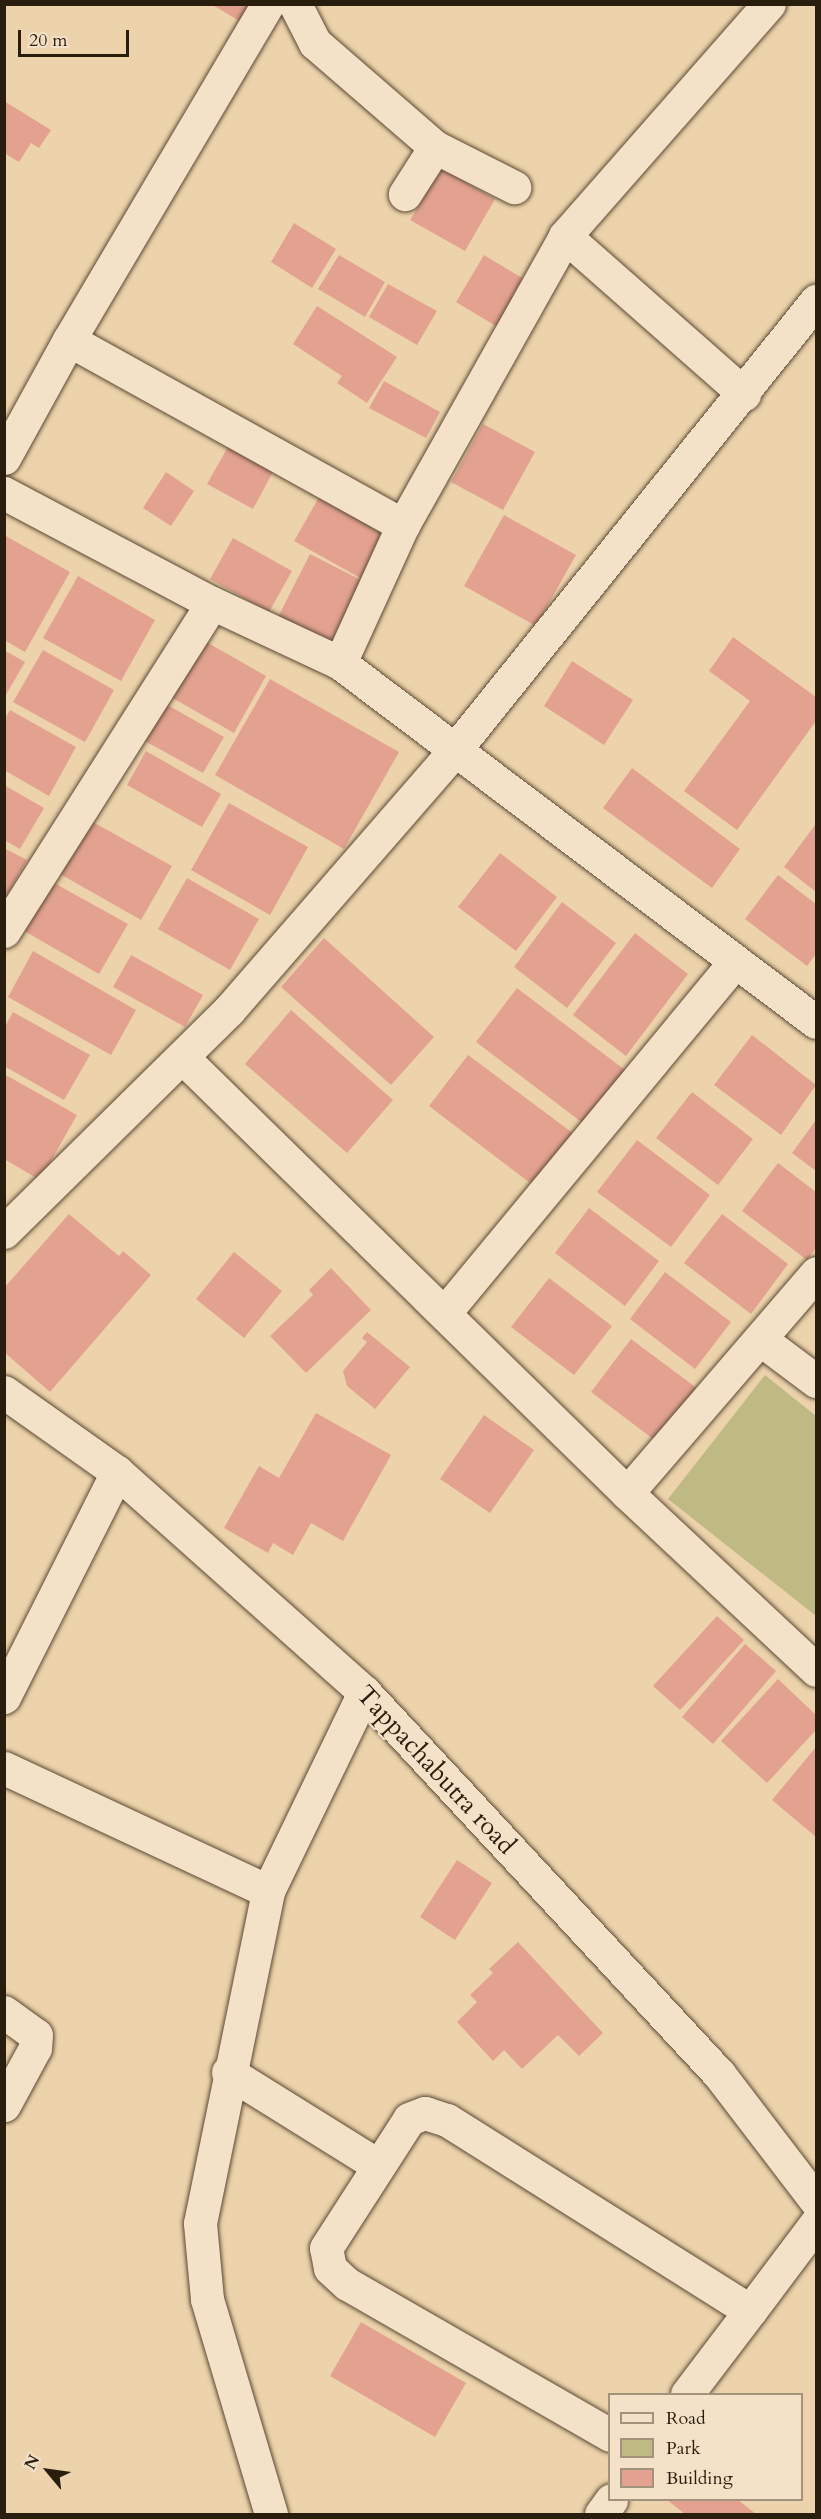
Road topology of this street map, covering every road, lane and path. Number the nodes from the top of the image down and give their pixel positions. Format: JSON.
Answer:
{"nodes":[{"id":1,"x":268,"y":4,"type":"edge"},
{"id":2,"x":295,"y":4,"type":"edge"},
{"id":3,"x":769,"y":4,"type":"edge"},
{"id":4,"x":435,"y":147,"type":"junction"},
{"id":5,"x":514,"y":187,"type":"dead end"},
{"id":6,"x":405,"y":194,"type":"dead end"},
{"id":7,"x":565,"y":236,"type":"junction"},
{"id":8,"x":816,"y":301,"type":"edge"},
{"id":9,"x":69,"y":340,"type":"junction"},
{"id":10,"x":744,"y":394,"type":"junction"},
{"id":11,"x":4,"y":458,"type":"edge"},
{"id":12,"x":4,"y":493,"type":"edge"},
{"id":13,"x":403,"y":525,"type":"junction"},
{"id":14,"x":212,"y":603,"type":"junction"},
{"id":15,"x":340,"y":663,"type":"junction"},
{"id":16,"x":454,"y":751,"type":"junction"},
{"id":17,"x":4,"y":931,"type":"edge"},
{"id":18,"x":734,"y":963,"type":"junction"},
{"id":19,"x":814,"y":1015,"type":"edge"},
{"id":20,"x":182,"y":1057,"type":"junction"},
{"id":21,"x":4,"y":1232,"type":"edge"},
{"id":22,"x":816,"y":1273,"type":"edge"},
{"id":23,"x":446,"y":1311,"type":"junction"},
{"id":24,"x":760,"y":1339,"type":"junction"},
{"id":25,"x":816,"y":1381,"type":"edge"},
{"id":26,"x":4,"y":1392,"type":"edge"},
{"id":27,"x":117,"y":1472,"type":"junction"},
{"id":28,"x":627,"y":1493,"type":"junction"},
{"id":29,"x":816,"y":1670,"type":"edge"},
{"id":30,"x":364,"y":1692,"type":"junction"},
{"id":31,"x":4,"y":1697,"type":"edge"},
{"id":32,"x":4,"y":1768,"type":"edge"},
{"id":33,"x":268,"y":1891,"type":"junction"},
{"id":34,"x":4,"y":2012,"type":"edge"},
{"id":35,"x":228,"y":2072,"type":"junction"},
{"id":36,"x":4,"y":2105,"type":"edge"},
{"id":37,"x":376,"y":2164,"type":"junction"},
{"id":38,"x":816,"y":2201,"type":"edge"},
{"id":39,"x":816,"y":2223,"type":"edge"},
{"id":40,"x":750,"y":2311,"type":"junction"},
{"id":41,"x":688,"y":2393,"type":"edge"},
{"id":42,"x":608,"y":2433,"type":"edge"},
{"id":43,"x":610,"y":2501,"type":"edge"},
{"id":44,"x":271,"y":2514,"type":"edge"},
{"id":45,"x":601,"y":2514,"type":"edge"}],
"edges":[{"from":1,"to":9,"type":"street"},
{"from":2,"to":4,"type":"street"},
{"from":3,"to":7,"type":"street"},
{"from":4,"to":5,"type":"street"},
{"from":4,"to":6,"type":"street"},
{"from":7,"to":10,"type":"street"},
{"from":7,"to":13,"type":"street"},
{"from":8,"to":10,"type":"street"},
{"from":9,"to":11,"type":"street"},
{"from":9,"to":13,"type":"street"},
{"from":10,"to":16,"type":"street"},
{"from":12,"to":14,"type":"street"},
{"from":13,"to":15,"type":"street"},
{"from":14,"to":15,"type":"street"},
{"from":14,"to":17,"type":"street"},
{"from":15,"to":16,"type":"street"},
{"from":16,"to":18,"type":"street"},
{"from":16,"to":20,"type":"street"},
{"from":18,"to":19,"type":"street"},
{"from":18,"to":23,"type":"street"},
{"from":20,"to":21,"type":"street"},
{"from":20,"to":23,"type":"street"},
{"from":22,"to":24,"type":"street"},
{"from":23,"to":28,"type":"street"},
{"from":24,"to":25,"type":"street"},
{"from":24,"to":28,"type":"street"},
{"from":26,"to":27,"type":"street","name":"Tappachabutra road"},
{"from":27,"to":30,"type":"street","name":"Tappachabutra road"},
{"from":27,"to":31,"type":"street"},
{"from":28,"to":29,"type":"street"},
{"from":30,"to":33,"type":"street"},
{"from":30,"to":38,"type":"street","name":"Tappachabutra road"},
{"from":32,"to":33,"type":"street"},
{"from":33,"to":35,"type":"street"},
{"from":34,"to":36,"type":"street"},
{"from":35,"to":37,"type":"street"},
{"from":35,"to":44,"type":"street"},
{"from":37,"to":40,"type":"street"},
{"from":37,"to":42,"type":"street"},
{"from":39,"to":40,"type":"street"},
{"from":40,"to":41,"type":"street"},
{"from":43,"to":45,"type":"street"}]}
